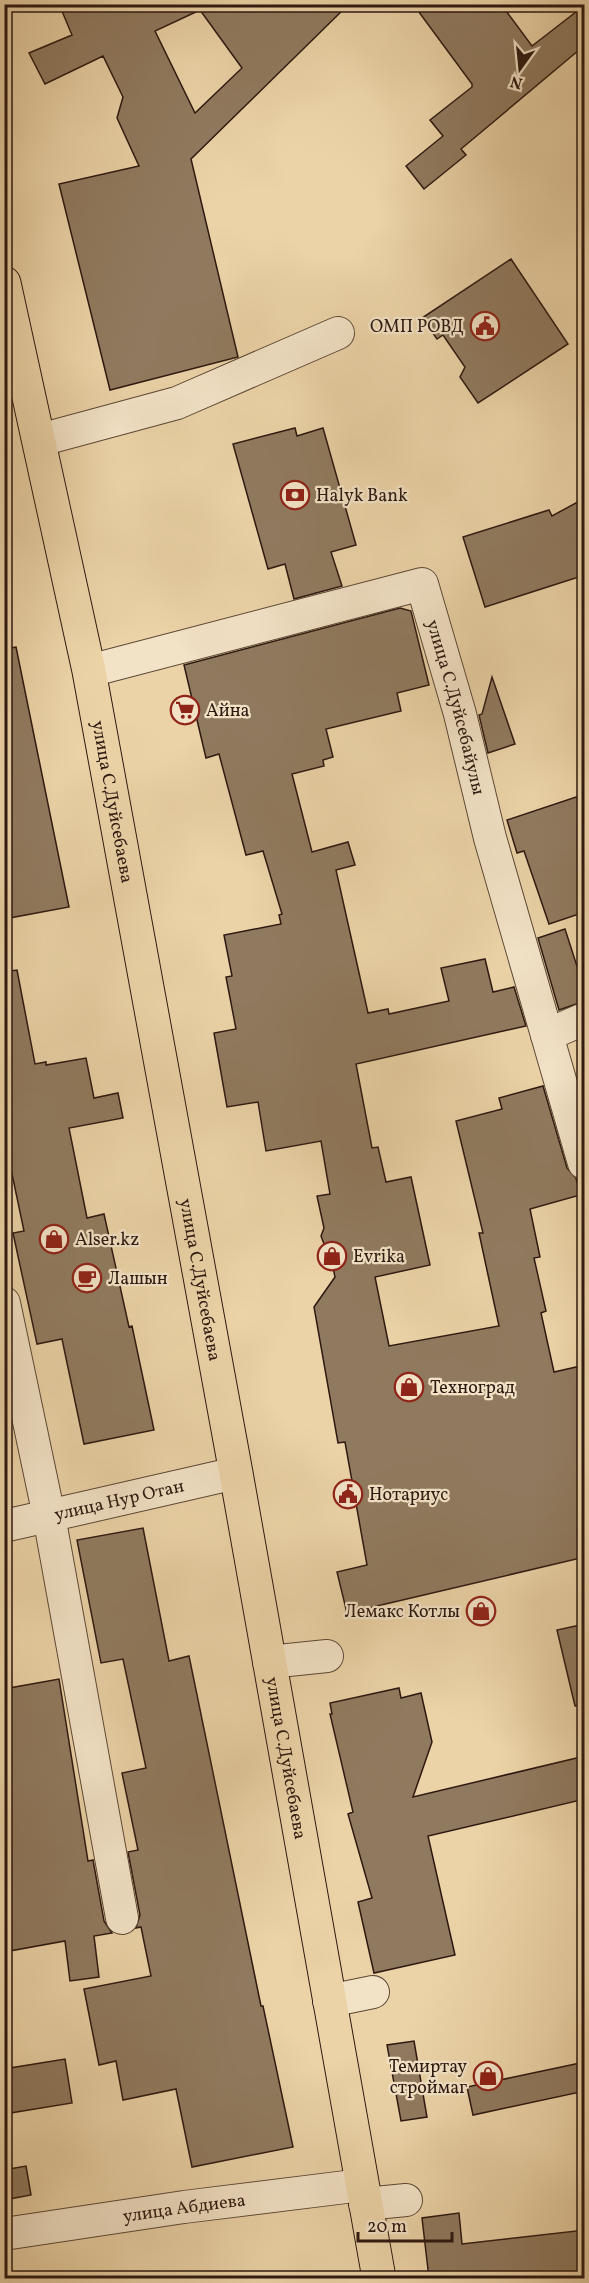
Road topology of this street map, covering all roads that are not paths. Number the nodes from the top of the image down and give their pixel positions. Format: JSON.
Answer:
{"nodes":[{"id":1,"x":4,"y":283,"type":"edge"},
{"id":2,"x":338,"y":333,"type":"dead end"},
{"id":3,"x":14,"y":372,"type":"edge"},
{"id":4,"x":40,"y":440,"type":"junction"},
{"id":5,"x":89,"y":671,"type":"junction"},
{"id":6,"x":585,"y":1019,"type":"edge"},
{"id":7,"x":547,"y":1035,"type":"junction"},
{"id":8,"x":585,"y":1163,"type":"edge"},
{"id":9,"x":4,"y":1303,"type":"edge"},
{"id":10,"x":236,"y":1473,"type":"junction"},
{"id":11,"x":49,"y":1516,"type":"junction"},
{"id":12,"x":4,"y":1526,"type":"edge"},
{"id":13,"x":327,"y":1656,"type":"dead end"},
{"id":14,"x":269,"y":1662,"type":"junction"},
{"id":15,"x":122,"y":1918,"type":"dead end"},
{"id":16,"x":373,"y":1992,"type":"dead end"},
{"id":17,"x":329,"y":2001,"type":"junction"},
{"id":18,"x":364,"y":2194,"type":"junction"},
{"id":19,"x":406,"y":2200,"type":"dead end"},
{"id":20,"x":4,"y":2234,"type":"edge"},
{"id":21,"x":379,"y":2278,"type":"edge"}],
"edges":[{"from":1,"to":3,"type":"main road","name":"улица С.Дуйсебаева"},
{"from":2,"to":4,"type":"street"},
{"from":3,"to":4,"type":"main road","name":"улица С.Дуйсебаева"},
{"from":4,"to":5,"type":"main road","name":"улица С.Дуйсебаева"},
{"from":5,"to":7,"type":"street","name":"улица С.Дуйсебайулы"},
{"from":5,"to":10,"type":"main road","name":"улица С.Дуйсебаева"},
{"from":6,"to":7,"type":"street"},
{"from":7,"to":8,"type":"street","name":"улица С.Дуйсебайулы"},
{"from":9,"to":11,"type":"street"},
{"from":10,"to":11,"type":"street","name":"улица Нур Отан"},
{"from":10,"to":14,"type":"main road","name":"улица С.Дуйсебаева"},
{"from":11,"to":12,"type":"street","name":"улица Нур Отан"},
{"from":11,"to":15,"type":"street"},
{"from":13,"to":14,"type":"street"},
{"from":14,"to":17,"type":"main road","name":"улица С.Дуйсебаева"},
{"from":16,"to":17,"type":"street"},
{"from":17,"to":18,"type":"main road","name":"улица С.Дуйсебаева"},
{"from":18,"to":19,"type":"street","name":"улица Абдиева"},
{"from":18,"to":20,"type":"street","name":"улица Абдиева"},
{"from":18,"to":21,"type":"main road","name":"улица С.Дуйсебаева"}]}
